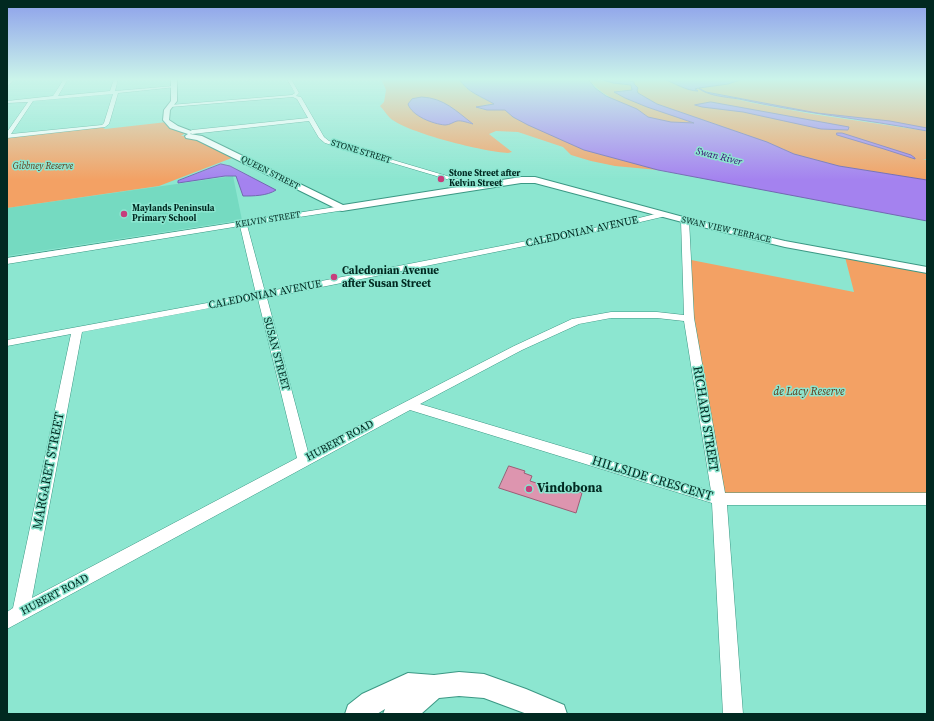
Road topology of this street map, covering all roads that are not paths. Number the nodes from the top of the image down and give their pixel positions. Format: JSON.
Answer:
{"nodes":[{"id":1,"x":23,"y":113,"type":"edge"},
{"id":2,"x":109,"y":113,"type":"edge"},
{"id":3,"x":166,"y":113,"type":"edge"},
{"id":4,"x":307,"y":113,"type":"edge"},
{"id":5,"x":310,"y":119,"type":"junction"},
{"id":6,"x":190,"y":134,"type":"junction"},
{"id":7,"x":7,"y":136,"type":"edge"},
{"id":8,"x":528,"y":180,"type":"joint"},
{"id":9,"x":470,"y":188,"type":"junction"},
{"id":10,"x":342,"y":208,"type":"junction"},
{"id":11,"x":663,"y":214,"type":"junction"},
{"id":12,"x":685,"y":220,"type":"junction"},
{"id":13,"x":243,"y":224,"type":"junction"},
{"id":14,"x":7,"y":261,"type":"edge"},
{"id":15,"x":927,"y":270,"type":"edge"},
{"id":16,"x":261,"y":296,"type":"junction"},
{"id":17,"x":689,"y":318,"type":"junction"},
{"id":18,"x":77,"y":329,"type":"junction"},
{"id":19,"x":7,"y":343,"type":"edge"},
{"id":20,"x":409,"y":405,"type":"junction"},
{"id":21,"x":304,"y":460,"type":"junction"},
{"id":22,"x":719,"y":499,"type":"junction"},
{"id":23,"x":927,"y":499,"type":"edge"},
{"id":24,"x":21,"y":613,"type":"junction"},
{"id":25,"x":7,"y":621,"type":"edge"},
{"id":26,"x":434,"y":687,"type":"junction"},
{"id":27,"x":357,"y":714,"type":"edge"},
{"id":28,"x":396,"y":714,"type":"edge"},
{"id":29,"x":555,"y":714,"type":"edge"},
{"id":30,"x":733,"y":714,"type":"edge"}],
"edges":[{"from":1,"to":7,"type":"street"},
{"from":2,"to":7,"type":"street"},
{"from":3,"to":6,"type":"street","name":"QUEEN STREET"},
{"from":4,"to":5,"type":"street","name":"STONE STREET"},
{"from":5,"to":6,"type":"street"},
{"from":5,"to":9,"type":"street","name":"STONE STREET"},
{"from":6,"to":10,"type":"street","name":"QUEEN STREET"},
{"from":8,"to":9,"type":"street","name":"KELVIN STREET"},
{"from":8,"to":11,"type":"street","name":"SWAN VIEW TERRACE"},
{"from":9,"to":10,"type":"street","name":"KELVIN STREET"},
{"from":10,"to":13,"type":"street","name":"KELVIN STREET"},
{"from":11,"to":12,"type":"street","name":"SWAN VIEW TERRACE"},
{"from":11,"to":16,"type":"street","name":"CALEDONIAN AVENUE"},
{"from":12,"to":15,"type":"street","name":"SWAN VIEW TERRACE"},
{"from":12,"to":17,"type":"street","name":"RICHARD STREET"},
{"from":13,"to":14,"type":"street","name":"KELVIN STREET"},
{"from":13,"to":16,"type":"street","name":"SUSAN STREET"},
{"from":16,"to":18,"type":"street","name":"CALEDONIAN AVENUE"},
{"from":16,"to":21,"type":"street","name":"SUSAN STREET"},
{"from":17,"to":20,"type":"street","name":"HUBERT ROAD"},
{"from":17,"to":22,"type":"street","name":"RICHARD STREET"},
{"from":18,"to":19,"type":"street","name":"CALEDONIAN AVENUE"},
{"from":18,"to":24,"type":"street","name":"MARGARET STREET"},
{"from":20,"to":21,"type":"street","name":"HUBERT ROAD"},
{"from":20,"to":22,"type":"street","name":"HILLSIDE CRESCENT"},
{"from":21,"to":24,"type":"street","name":"HUBERT ROAD"},
{"from":22,"to":23,"type":"street","name":"HILLSIDE CRESCENT"},
{"from":22,"to":30,"type":"street","name":"RICHARD STREET"},
{"from":24,"to":25,"type":"street","name":"HUBERT ROAD"},
{"from":26,"to":27,"type":"street"},
{"from":26,"to":28,"type":"street"},
{"from":26,"to":29,"type":"street"}]}
